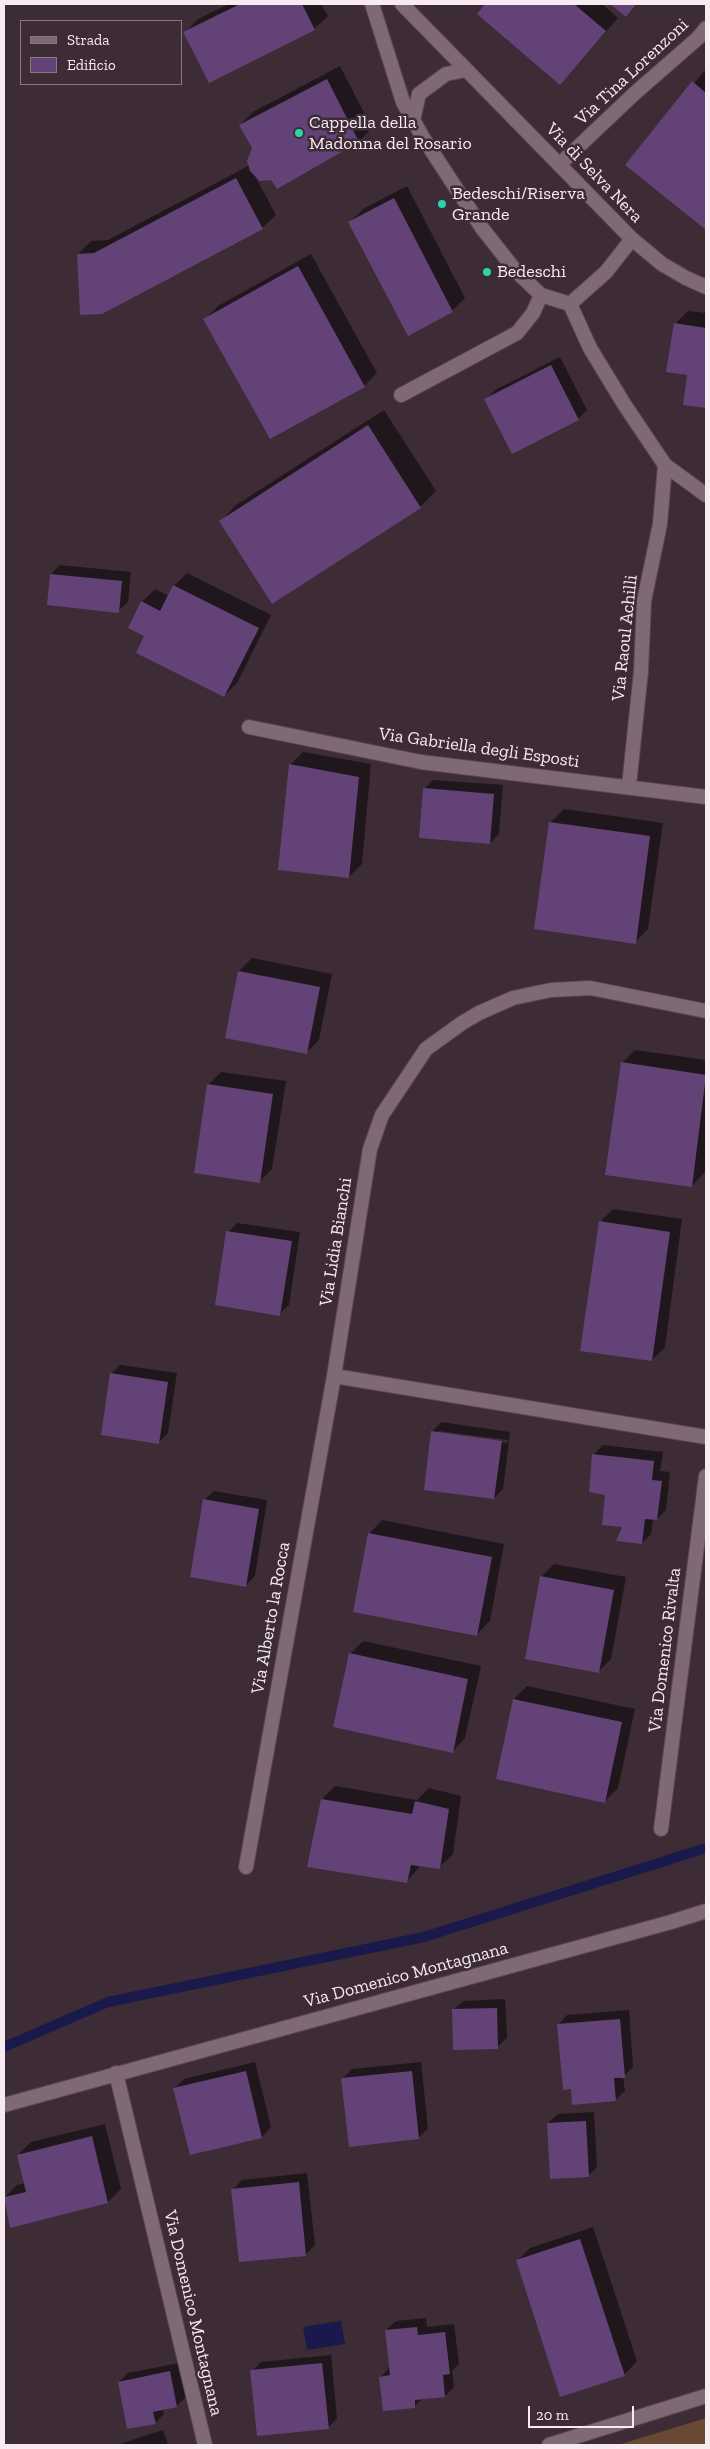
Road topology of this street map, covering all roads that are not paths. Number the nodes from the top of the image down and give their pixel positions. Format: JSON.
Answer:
{"nodes":[{"id":1,"x":372,"y":4,"type":"edge"},
{"id":2,"x":402,"y":4,"type":"edge"},
{"id":3,"x":704,"y":34,"type":"edge"},
{"id":4,"x":466,"y":70,"type":"junction"},
{"id":5,"x":413,"y":120,"type":"junction"},
{"id":6,"x":560,"y":164,"type":"junction"},
{"id":7,"x":632,"y":239,"type":"junction"},
{"id":8,"x":706,"y":287,"type":"edge"},
{"id":9,"x":541,"y":294,"type":"junction"},
{"id":10,"x":570,"y":304,"type":"junction"},
{"id":11,"x":401,"y":395,"type":"dead end"},
{"id":12,"x":665,"y":464,"type":"junction"},
{"id":13,"x":706,"y":495,"type":"edge"},
{"id":14,"x":249,"y":727,"type":"dead end"},
{"id":15,"x":629,"y":786,"type":"junction"},
{"id":16,"x":706,"y":797,"type":"edge"},
{"id":17,"x":706,"y":1011,"type":"edge"},
{"id":18,"x":334,"y":1376,"type":"junction"},
{"id":19,"x":706,"y":1437,"type":"edge"},
{"id":20,"x":706,"y":1476,"type":"edge"},
{"id":21,"x":662,"y":1829,"type":"dead end"},
{"id":22,"x":246,"y":1867,"type":"dead end"},
{"id":23,"x":706,"y":1911,"type":"edge"},
{"id":24,"x":116,"y":2073,"type":"junction"},
{"id":25,"x":4,"y":2105,"type":"edge"},
{"id":26,"x":706,"y":2396,"type":"edge"},
{"id":27,"x":205,"y":2445,"type":"edge"},
{"id":28,"x":549,"y":2445,"type":"edge"}],
"edges":[{"from":1,"to":5,"type":"street"},
{"from":2,"to":4,"type":"street","name":"Via di Selva Nera"},
{"from":3,"to":6,"type":"street","name":"Via Tina Lorenzoni"},
{"from":4,"to":5,"type":"street"},
{"from":4,"to":6,"type":"street","name":"Via di Selva Nera"},
{"from":5,"to":9,"type":"street"},
{"from":6,"to":7,"type":"street","name":"Via di Selva Nera"},
{"from":7,"to":8,"type":"street","name":"Via di Selva Nera"},
{"from":7,"to":10,"type":"street"},
{"from":9,"to":10,"type":"street"},
{"from":9,"to":11,"type":"street"},
{"from":10,"to":12,"type":"street"},
{"from":12,"to":13,"type":"street"},
{"from":12,"to":15,"type":"street","name":"Via Raoul Achilli"},
{"from":14,"to":15,"type":"street","name":"Via Gabriella degli Esposti"},
{"from":15,"to":16,"type":"street","name":"Via Gabriella degli Esposti"},
{"from":17,"to":18,"type":"street","name":"Via Lidia Bianchi"},
{"from":18,"to":19,"type":"street"},
{"from":18,"to":22,"type":"street","name":"Via Alberto la Rocca"},
{"from":20,"to":21,"type":"street","name":"Via Domenico Rivalta"},
{"from":23,"to":24,"type":"street","name":"Via Domenico Montagnana"},
{"from":24,"to":25,"type":"street","name":"Via Domenico Montagnana"},
{"from":24,"to":27,"type":"street","name":"Via Domenico Montagnana"},
{"from":26,"to":28,"type":"street"}]}
